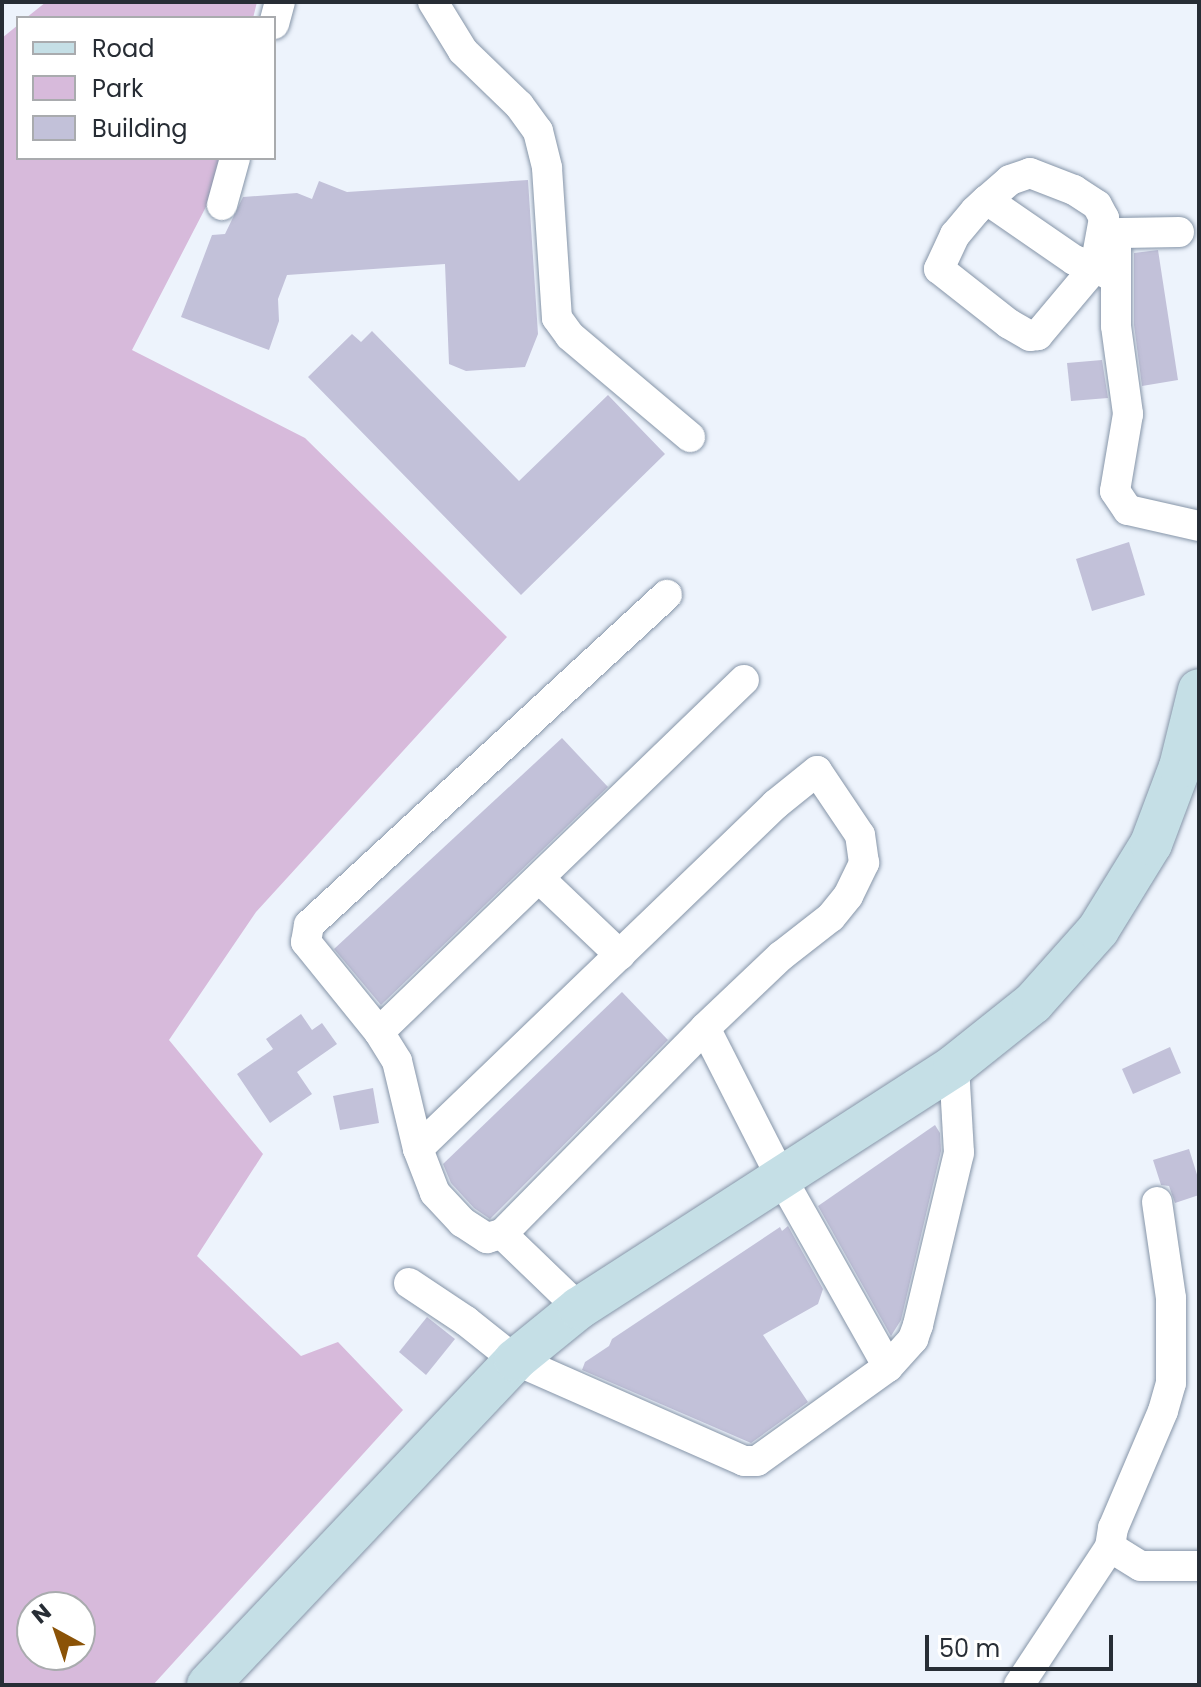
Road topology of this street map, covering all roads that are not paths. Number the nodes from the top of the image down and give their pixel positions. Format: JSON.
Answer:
{"nodes":[{"id":1,"x":433,"y":2,"type":"edge"},
{"id":2,"x":234,"y":160,"type":"edge"},
{"id":3,"x":987,"y":200,"type":"junction"},
{"id":4,"x":222,"y":205,"type":"dead end"},
{"id":5,"x":1179,"y":232,"type":"dead end"},
{"id":6,"x":1104,"y":272,"type":"junction"},
{"id":7,"x":690,"y":437,"type":"dead end"},
{"id":8,"x":1199,"y":526,"type":"edge"},
{"id":9,"x":667,"y":595,"type":"dead end"},
{"id":10,"x":744,"y":680,"type":"dead end"},
{"id":11,"x":1199,"y":690,"type":"edge"},
{"id":12,"x":541,"y":880,"type":"junction"},
{"id":13,"x":620,"y":955,"type":"junction"},
{"id":14,"x":705,"y":1028,"type":"junction"},
{"id":15,"x":379,"y":1032,"type":"junction"},
{"id":16,"x":954,"y":1066,"type":"junction"},
{"id":17,"x":418,"y":1149,"type":"junction"},
{"id":18,"x":781,"y":1177,"type":"junction"},
{"id":19,"x":1157,"y":1202,"type":"dead end"},
{"id":20,"x":502,"y":1234,"type":"junction"},
{"id":21,"x":409,"y":1283,"type":"dead end"},
{"id":22,"x":579,"y":1308,"type":"junction"},
{"id":23,"x":515,"y":1360,"type":"junction"},
{"id":24,"x":888,"y":1367,"type":"junction"},
{"id":25,"x":1110,"y":1547,"type":"junction"},
{"id":26,"x":1199,"y":1566,"type":"edge"},
{"id":27,"x":208,"y":1685,"type":"edge"},
{"id":28,"x":1019,"y":1685,"type":"edge"}],
"edges":[{"from":1,"to":7,"type":"street"},
{"from":2,"to":4,"type":"street"},
{"from":3,"to":6,"type":"street"},
{"from":3,"to":6,"type":"street"},
{"from":3,"to":6,"type":"street"},
{"from":5,"to":6,"type":"street"},
{"from":6,"to":8,"type":"street"},
{"from":9,"to":15,"type":"street"},
{"from":10,"to":12,"type":"street"},
{"from":11,"to":16,"type":"street"},
{"from":12,"to":13,"type":"street"},
{"from":12,"to":15,"type":"street"},
{"from":13,"to":14,"type":"street"},
{"from":13,"to":17,"type":"street"},
{"from":14,"to":18,"type":"street"},
{"from":14,"to":20,"type":"street"},
{"from":15,"to":17,"type":"street"},
{"from":16,"to":18,"type":"street"},
{"from":16,"to":24,"type":"street"},
{"from":17,"to":20,"type":"street"},
{"from":18,"to":22,"type":"street"},
{"from":18,"to":24,"type":"street"},
{"from":19,"to":25,"type":"street"},
{"from":20,"to":22,"type":"street"},
{"from":21,"to":23,"type":"street"},
{"from":22,"to":23,"type":"street"},
{"from":23,"to":24,"type":"street"},
{"from":23,"to":27,"type":"street"},
{"from":25,"to":26,"type":"street"},
{"from":25,"to":28,"type":"street"}]}
